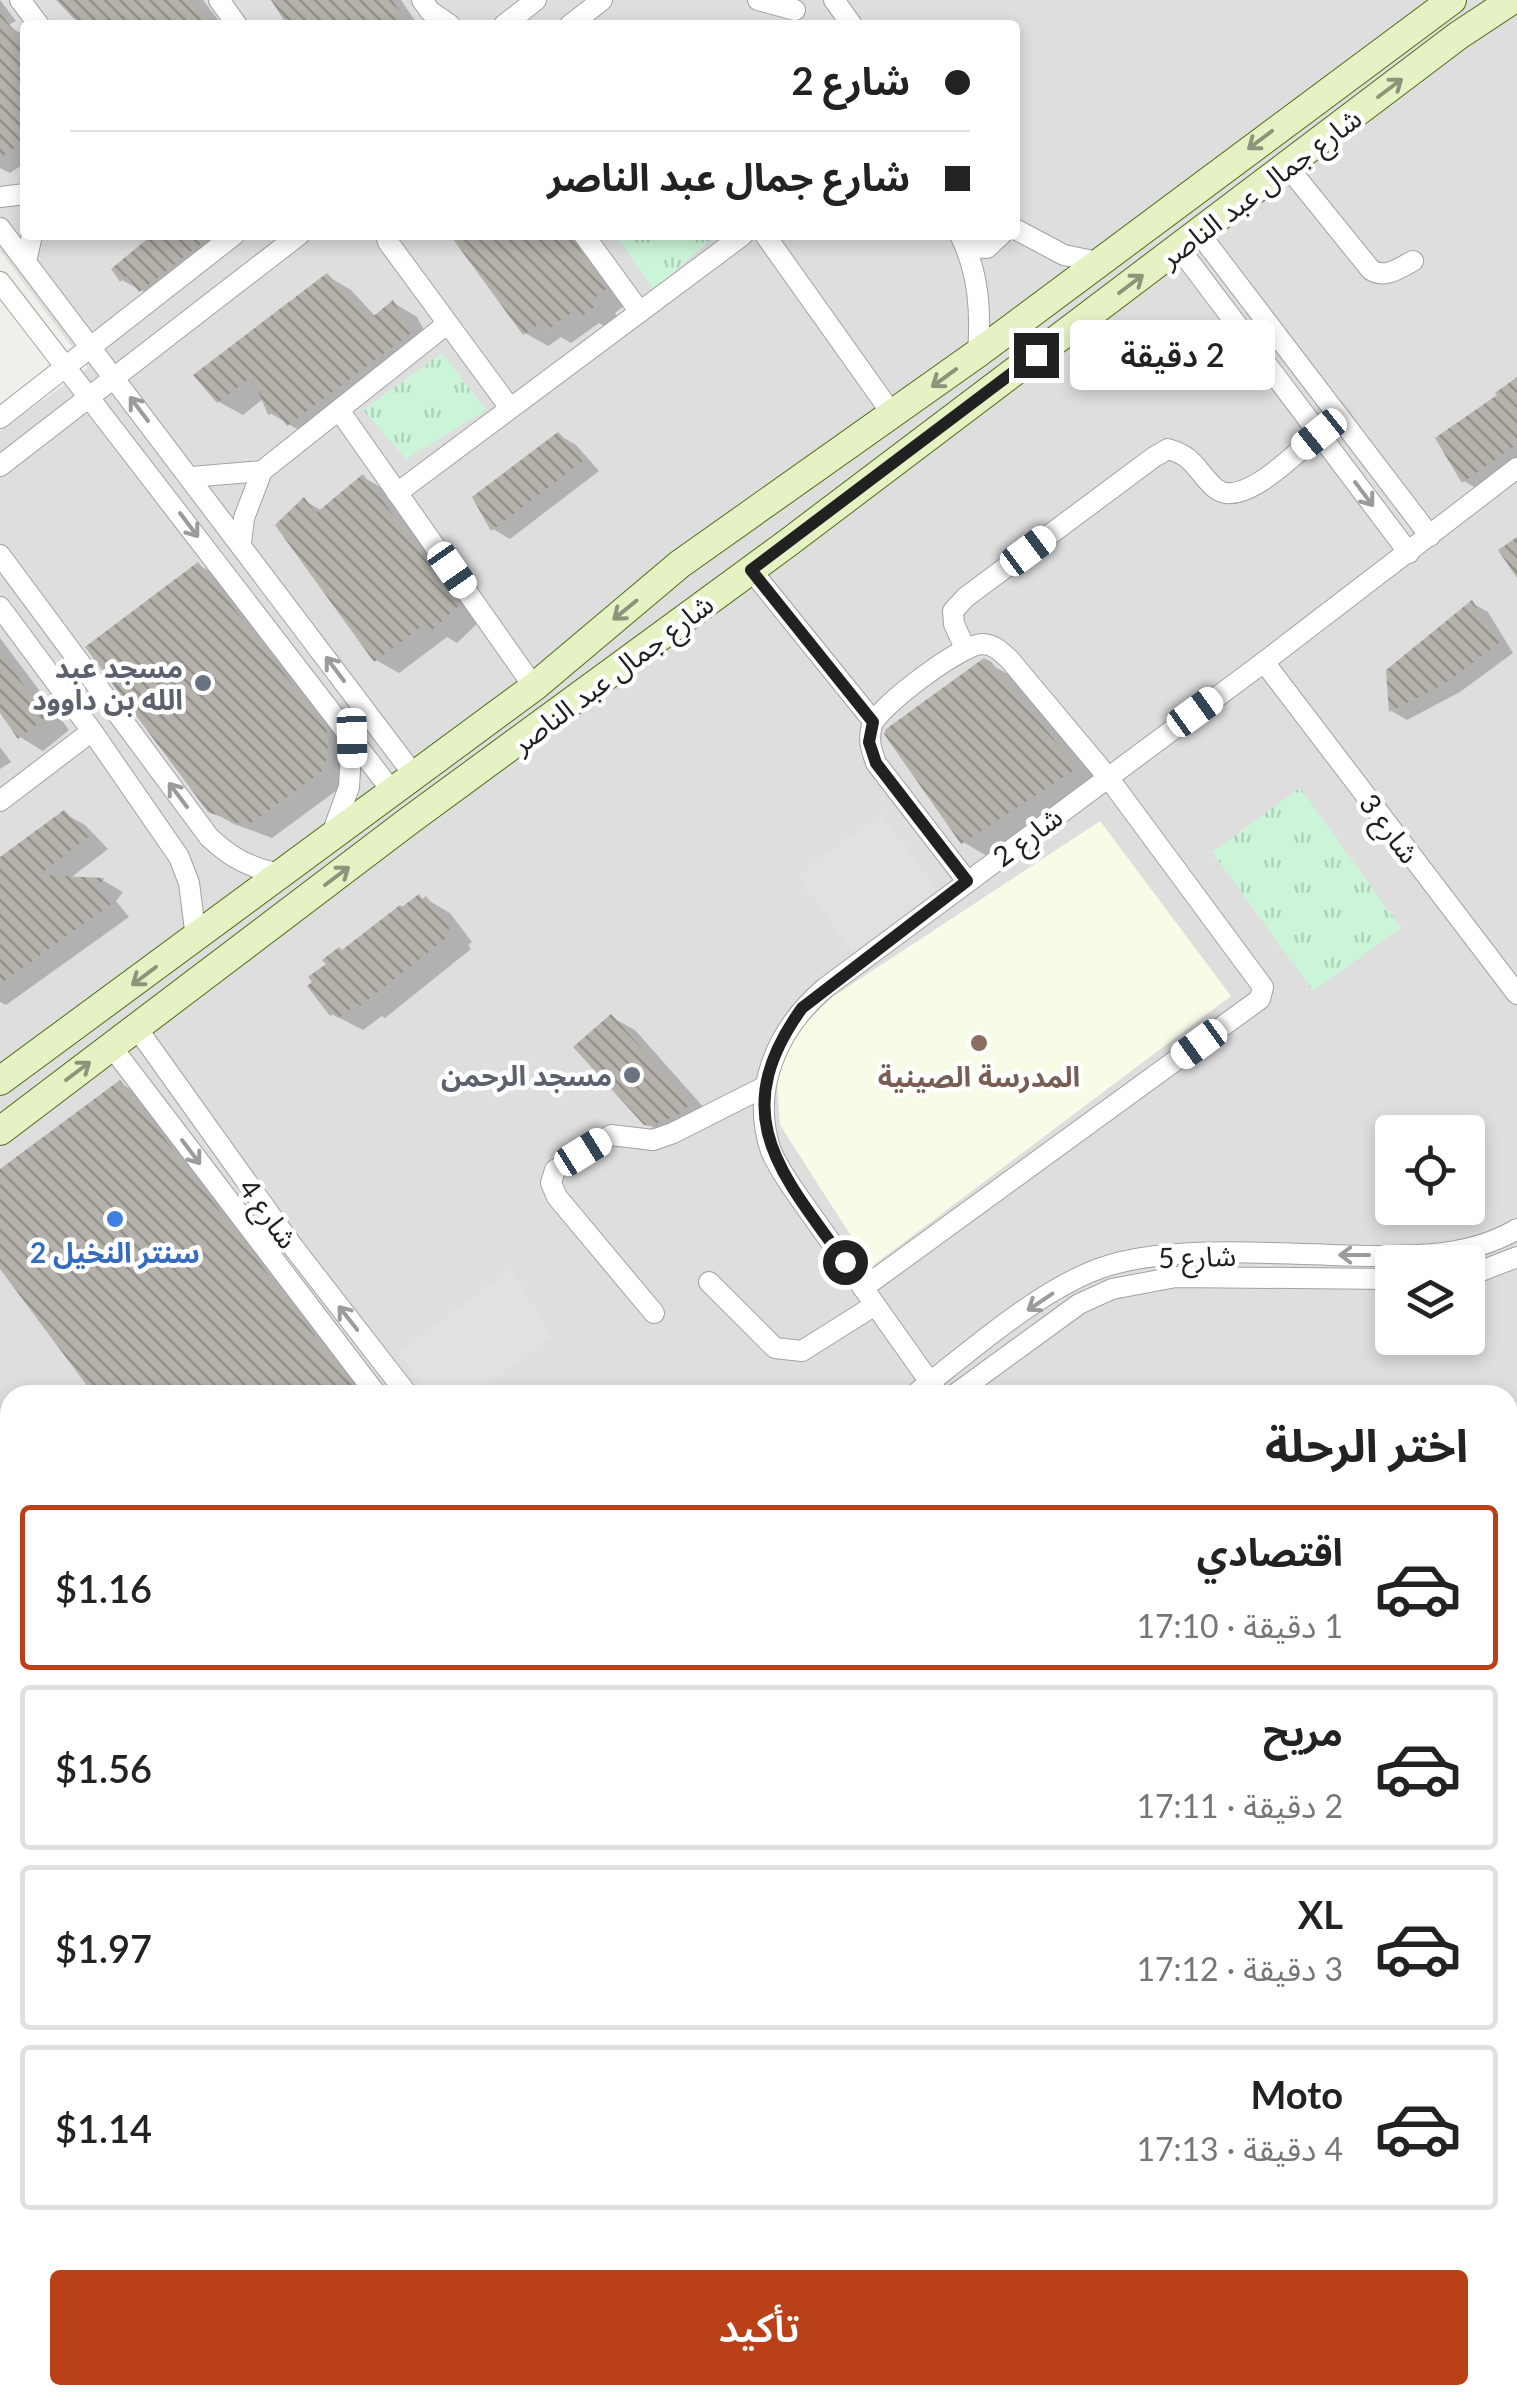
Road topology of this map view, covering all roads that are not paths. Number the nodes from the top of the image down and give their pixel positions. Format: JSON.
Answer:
{"nodes":[{"id":1,"x":20,"y":0,"type":"edge"},
{"id":2,"x":219,"y":0,"type":"edge"},
{"id":3,"x":536,"y":0,"type":"edge"},
{"id":4,"x":602,"y":0,"type":"edge"},
{"id":5,"x":758,"y":0,"type":"edge"},
{"id":6,"x":1512,"y":0,"type":"edge"},
{"id":7,"x":1437,"y":3,"type":"edge"},
{"id":8,"x":796,"y":12,"type":"edge"},
{"id":9,"x":35,"y":20,"type":"edge"},
{"id":10,"x":234,"y":20,"type":"edge"},
{"id":11,"x":510,"y":20,"type":"edge"},
{"id":12,"x":576,"y":20,"type":"edge"},
{"id":13,"x":1288,"y":166,"type":"junction"},
{"id":14,"x":0,"y":228,"type":"edge"},
{"id":15,"x":1020,"y":232,"type":"edge"},
{"id":16,"x":31,"y":240,"type":"edge"},
{"id":17,"x":228,"y":240,"type":"edge"},
{"id":18,"x":293,"y":240,"type":"edge"},
{"id":19,"x":384,"y":240,"type":"edge"},
{"id":20,"x":588,"y":240,"type":"edge"},
{"id":21,"x":737,"y":240,"type":"edge"},
{"id":22,"x":769,"y":240,"type":"edge"},
{"id":23,"x":996,"y":240,"type":"edge"},
{"id":24,"x":1189,"y":240,"type":"junction"},
{"id":25,"x":963,"y":241,"type":"edge"},
{"id":26,"x":1413,"y":261,"type":"dead end"},
{"id":27,"x":26,"y":262,"type":"junction"},
{"id":28,"x":1098,"y":262,"type":"junction"},
{"id":29,"x":0,"y":282,"type":"edge"},
{"id":30,"x":640,"y":312,"type":"junction"},
{"id":31,"x":448,"y":324,"type":"junction"},
{"id":32,"x":92,"y":347,"type":"junction"},
{"id":33,"x":978,"y":354,"type":"junction"},
{"id":34,"x":66,"y":367,"type":"junction"},
{"id":35,"x":115,"y":378,"type":"junction"},
{"id":36,"x":90,"y":396,"type":"junction"},
{"id":37,"x":510,"y":408,"type":"junction"},
{"id":38,"x":339,"y":410,"type":"junction"},
{"id":39,"x":893,"y":415,"type":"junction"},
{"id":40,"x":0,"y":418,"type":"edge"},
{"id":41,"x":1319,"y":434,"type":"junction"},
{"id":42,"x":0,"y":466,"type":"edge"},
{"id":43,"x":1517,"y":468,"type":"edge"},
{"id":44,"x":262,"y":471,"type":"junction"},
{"id":45,"x":191,"y":477,"type":"junction"},
{"id":46,"x":397,"y":493,"type":"junction"},
{"id":47,"x":770,"y":499,"type":"junction"},
{"id":48,"x":1430,"y":536,"type":"junction"},
{"id":49,"x":790,"y":542,"type":"junction"},
{"id":50,"x":241,"y":543,"type":"junction"},
{"id":51,"x":1408,"y":553,"type":"junction"},
{"id":52,"x":0,"y":556,"type":"edge"},
{"id":53,"x":680,"y":564,"type":"junction"},
{"id":54,"x":751,"y":570,"type":"junction"},
{"id":55,"x":710,"y":599,"type":"junction"},
{"id":56,"x":0,"y":607,"type":"edge"},
{"id":57,"x":965,"y":648,"type":"junction"},
{"id":58,"x":1264,"y":662,"type":"junction"},
{"id":59,"x":534,"y":687,"type":"junction"},
{"id":60,"x":873,"y":722,"type":"junction"},
{"id":61,"x":92,"y":731,"type":"junction"},
{"id":62,"x":352,"y":738,"type":"junction"},
{"id":63,"x":1106,"y":776,"type":"junction"},
{"id":64,"x":403,"y":783,"type":"junction"},
{"id":65,"x":0,"y":801,"type":"edge"},
{"id":66,"x":332,"y":834,"type":"junction"},
{"id":67,"x":209,"y":837,"type":"junction"},
{"id":68,"x":179,"y":856,"type":"junction"},
{"id":69,"x":279,"y":874,"type":"junction"},
{"id":70,"x":967,"y":881,"type":"junction"},
{"id":71,"x":196,"y":938,"type":"junction"},
{"id":72,"x":1517,"y":994,"type":"edge"},
{"id":73,"x":136,"y":1027,"type":"junction"},
{"id":74,"x":111,"y":1046,"type":"junction"},
{"id":75,"x":0,"y":1081,"type":"edge"},
{"id":76,"x":764,"y":1087,"type":"junction"},
{"id":77,"x":0,"y":1130,"type":"edge"},
{"id":78,"x":1517,"y":1228,"type":"edge"},
{"id":79,"x":1517,"y":1256,"type":"edge"},
{"id":80,"x":1485,"y":1269,"type":"edge"},
{"id":81,"x":1375,"y":1280,"type":"edge"},
{"id":82,"x":710,"y":1282,"type":"dead end"},
{"id":83,"x":869,"y":1296,"type":"junction"},
{"id":84,"x":654,"y":1314,"type":"dead end"},
{"id":85,"x":369,"y":1385,"type":"edge"},
{"id":86,"x":400,"y":1385,"type":"edge"},
{"id":87,"x":923,"y":1385,"type":"edge"},
{"id":88,"x":935,"y":1385,"type":"edge"},
{"id":89,"x":968,"y":1385,"type":"edge"}],
"edges":[{"from":1,"to":9,"type":"street"},
{"from":2,"to":10,"type":"street"},
{"from":3,"to":11,"type":"street"},
{"from":4,"to":12,"type":"street"},
{"from":5,"to":8,"type":"street"},
{"from":13,"to":6,"type":"main road","name":"شارع جمال عبد الناصر","one_way":true},
{"from":7,"to":28,"type":"main road","name":"شارع جمال عبد الناصر","one_way":true},
{"from":13,"to":24,"type":"main road","name":"شارع جمال عبد الناصر"},
{"from":13,"to":26,"type":"street"},
{"from":14,"to":27,"type":"street"},
{"from":15,"to":28,"type":"street"},
{"from":16,"to":27,"type":"street"},
{"from":17,"to":32,"type":"street"},
{"from":18,"to":35,"type":"street"},
{"from":19,"to":31,"type":"street"},
{"from":20,"to":30,"type":"street"},
{"from":21,"to":30,"type":"street"},
{"from":22,"to":39,"type":"street"},
{"from":23,"to":25,"type":"street"},
{"from":24,"to":41,"type":"street"},
{"from":24,"to":48,"type":"street"},
{"from":49,"to":24,"type":"main road","name":"شارع جمال عبد الناصر","one_way":true},
{"from":25,"to":33,"type":"street"},
{"from":27,"to":32,"type":"street"},
{"from":28,"to":33,"type":"main road","name":"شارع جمال عبد الناصر"},
{"from":29,"to":34,"type":"street"},
{"from":30,"to":37,"type":"street"},
{"from":31,"to":37,"type":"street"},
{"from":31,"to":38,"type":"street"},
{"from":32,"to":34,"type":"street"},
{"from":32,"to":35,"type":"street"},
{"from":33,"to":39,"type":"main road","name":"شارع جمال عبد الناصر","one_way":true},
{"from":34,"to":36,"type":"street"},
{"from":34,"to":40,"type":"street"},
{"from":35,"to":36,"type":"street"},
{"from":45,"to":35,"type":"street","one_way":true},
{"from":36,"to":42,"type":"street"},
{"from":36,"to":62,"type":"street","one_way":true},
{"from":37,"to":46,"type":"street"},
{"from":38,"to":44,"type":"street"},
{"from":38,"to":46,"type":"street"},
{"from":39,"to":47,"type":"main road","name":"شارع جمال عبد الناصر"},
{"from":41,"to":51,"type":"street","one_way":true},
{"from":41,"to":57,"type":"street"},
{"from":43,"to":48,"type":"street","name":"شارع 2"},
{"from":44,"to":45,"type":"street"},
{"from":44,"to":50,"type":"street"},
{"from":45,"to":50,"type":"street"},
{"from":46,"to":59,"type":"street"},
{"from":47,"to":49,"type":"main road"},
{"from":47,"to":53,"type":"main road","name":"شارع جمال عبد الناصر"},
{"from":48,"to":51,"type":"street","name":"شارع 2"},
{"from":49,"to":54,"type":"main road","name":"شارع جمال عبد الناصر"},
{"from":64,"to":50,"type":"street","one_way":true},
{"from":51,"to":58,"type":"street","name":"شارع 2"},
{"from":67,"to":52,"type":"street","one_way":true},
{"from":53,"to":55,"type":"main road"},
{"from":53,"to":59,"type":"main road","name":"شارع جمال عبد الناصر","one_way":true},
{"from":54,"to":55,"type":"main road","name":"شارع جمال عبد الناصر"},
{"from":54,"to":60,"type":"street"},
{"from":73,"to":55,"type":"main road","name":"شارع جمال عبد الناصر","one_way":true},
{"from":56,"to":61,"type":"street"},
{"from":57,"to":60,"type":"street"},
{"from":57,"to":63,"type":"street"},
{"from":58,"to":63,"type":"street","name":"شارع 2"},
{"from":58,"to":72,"type":"street","name":"شارع 3"},
{"from":59,"to":64,"type":"main road","name":"شارع جمال عبد الناصر"},
{"from":60,"to":70,"type":"street"},
{"from":61,"to":65,"type":"street"},
{"from":61,"to":68,"type":"street"},
{"from":62,"to":64,"type":"street"},
{"from":62,"to":66,"type":"street"},
{"from":63,"to":70,"type":"street","name":"شارع 2"},
{"from":63,"to":83,"type":"street"},
{"from":64,"to":66,"type":"main road","name":"شارع جمال عبد الناصر"},
{"from":66,"to":69,"type":"main road","name":"شارع جمال عبد الناصر"},
{"from":67,"to":68,"type":"street"},
{"from":67,"to":69,"type":"street"},
{"from":68,"to":71,"type":"street"},
{"from":69,"to":71,"type":"main road","name":"شارع جمال عبد الناصر"},
{"from":70,"to":76,"type":"street","name":"شارع 2"},
{"from":71,"to":75,"type":"main road","name":"شارع جمال عبد الناصر","one_way":true},
{"from":73,"to":74,"type":"main road","name":"شارع جمال عبد الناصر"},
{"from":86,"to":73,"type":"street","name":"شارع 4","one_way":true},
{"from":77,"to":74,"type":"main road","name":"شارع جمال عبد الناصر","one_way":true},
{"from":74,"to":85,"type":"street","name":"شارع 4","one_way":true},
{"from":76,"to":83,"type":"street","name":"شارع 2"},
{"from":76,"to":84,"type":"street"},
{"from":78,"to":88,"type":"street","name":"شارع 5","one_way":true},
{"from":79,"to":80,"type":"street"},
{"from":81,"to":89,"type":"street","name":"شارع 5"},
{"from":82,"to":83,"type":"street"},
{"from":83,"to":87,"type":"street","name":"شارع 2"}]}
